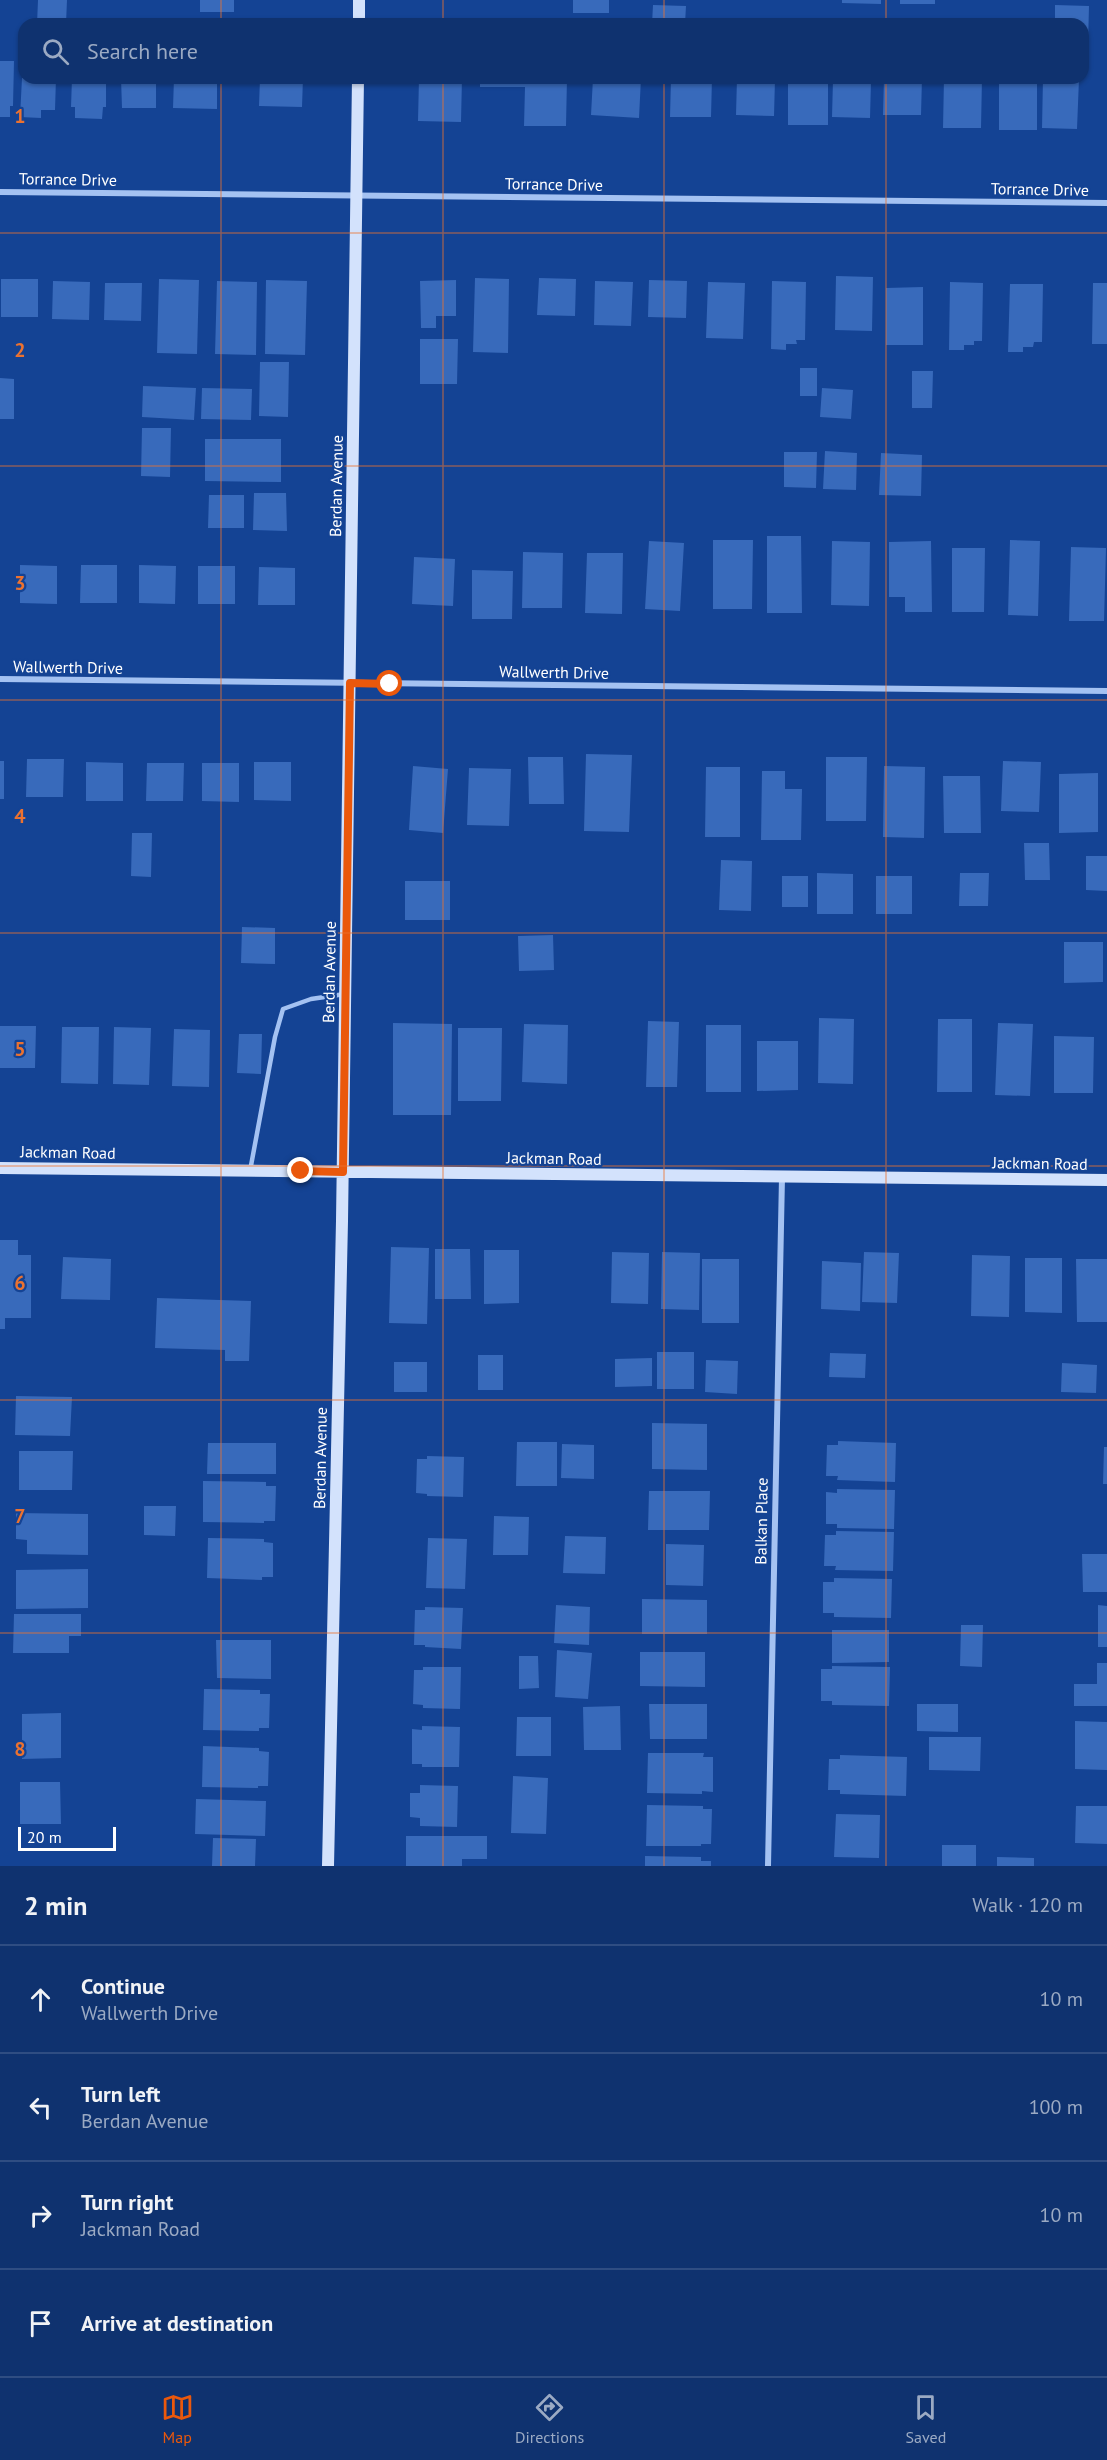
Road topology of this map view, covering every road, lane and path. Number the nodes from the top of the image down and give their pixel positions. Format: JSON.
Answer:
{"nodes":[{"id":1,"x":359,"y":0,"type":"edge"},
{"id":2,"x":359,"y":18,"type":"edge"},
{"id":3,"x":358,"y":84,"type":"edge"},
{"id":4,"x":0,"y":192,"type":"edge"},
{"id":5,"x":356,"y":196,"type":"junction"},
{"id":6,"x":1107,"y":203,"type":"edge"},
{"id":7,"x":0,"y":680,"type":"edge"},
{"id":8,"x":350,"y":683,"type":"junction"},
{"id":9,"x":1107,"y":691,"type":"edge"},
{"id":10,"x":345,"y":994,"type":"junction"},
{"id":11,"x":0,"y":1168,"type":"edge"},
{"id":12,"x":250,"y":1171,"type":"junction"},
{"id":13,"x":343,"y":1172,"type":"junction"},
{"id":14,"x":782,"y":1177,"type":"junction"},
{"id":15,"x":1107,"y":1180,"type":"edge"},
{"id":16,"x":328,"y":1866,"type":"edge"},
{"id":17,"x":768,"y":1866,"type":"edge"}],
"edges":[{"from":1,"to":2,"type":"street"},
{"from":3,"to":5,"type":"street","name":"Berdan Avenue"},
{"from":4,"to":5,"type":"street","name":"Torrance Drive"},
{"from":5,"to":6,"type":"street","name":"Torrance Drive"},
{"from":5,"to":8,"type":"street","name":"Berdan Avenue"},
{"from":7,"to":8,"type":"street","name":"Wallwerth Drive"},
{"from":8,"to":9,"type":"street","name":"Wallwerth Drive"},
{"from":8,"to":10,"type":"street","name":"Berdan Avenue"},
{"from":10,"to":12,"type":"lane"},
{"from":10,"to":13,"type":"street","name":"Berdan Avenue"},
{"from":11,"to":12,"type":"street","name":"Jackman Road"},
{"from":12,"to":13,"type":"street","name":"Jackman Road"},
{"from":13,"to":14,"type":"street","name":"Jackman Road"},
{"from":13,"to":16,"type":"street","name":"Berdan Avenue"},
{"from":14,"to":15,"type":"street","name":"Jackman Road"},
{"from":14,"to":17,"type":"street","name":"Balkan Place"}]}
